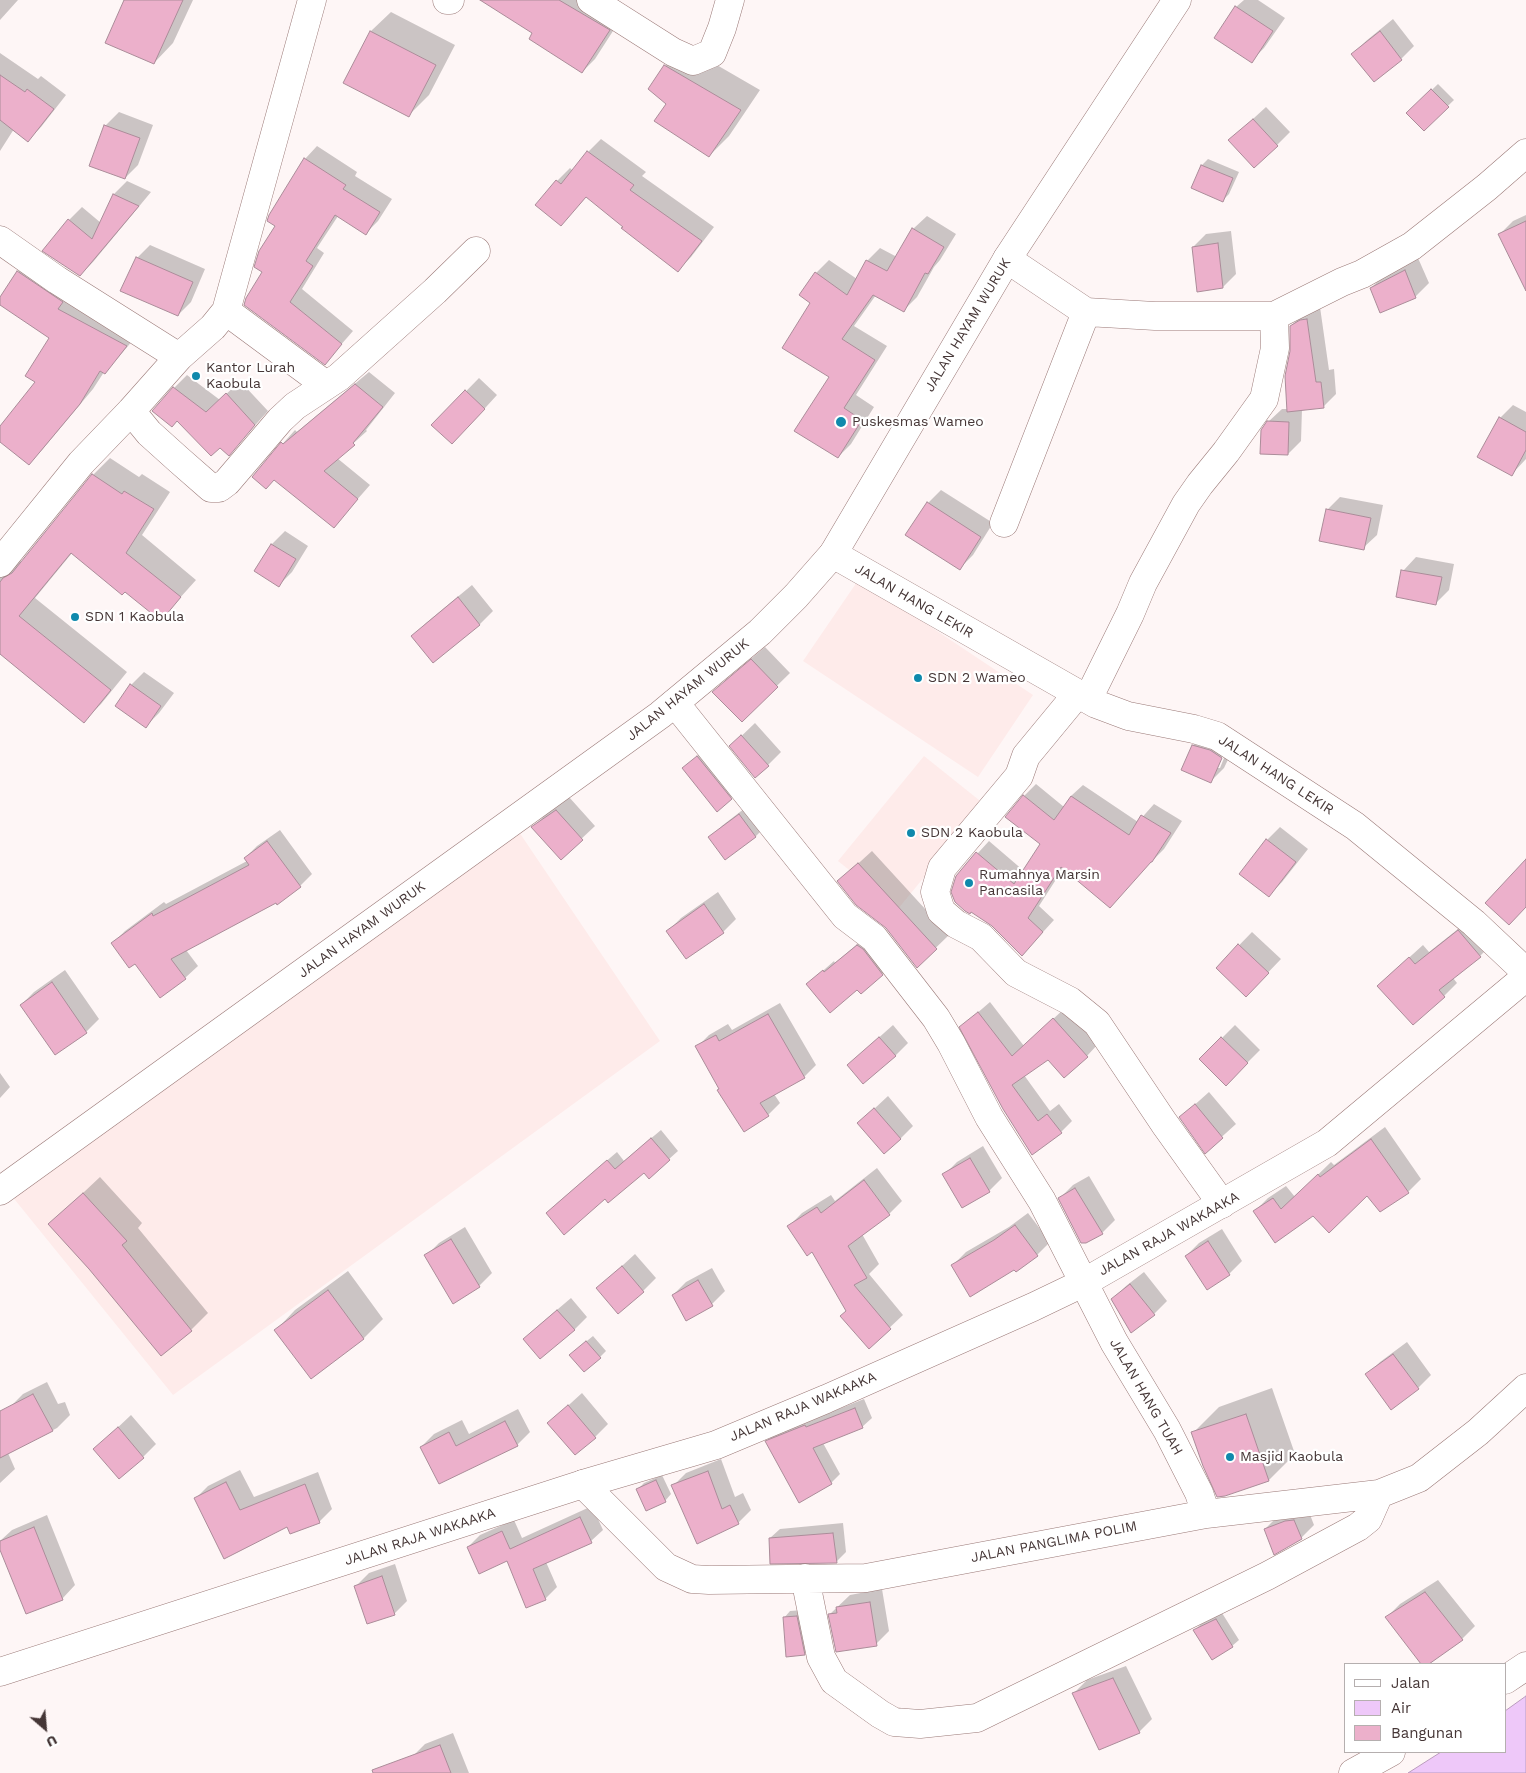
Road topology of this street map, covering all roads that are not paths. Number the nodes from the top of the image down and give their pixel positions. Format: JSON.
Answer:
{"nodes":[{"id":1,"x":312,"y":0,"type":"edge"},
{"id":2,"x":591,"y":0,"type":"edge"},
{"id":3,"x":730,"y":0,"type":"edge"},
{"id":4,"x":1177,"y":0,"type":"edge"},
{"id":5,"x":1526,"y":153,"type":"edge"},
{"id":6,"x":0,"y":240,"type":"edge"},
{"id":7,"x":476,"y":251,"type":"dead end"},
{"id":8,"x":1007,"y":259,"type":"junction"},
{"id":9,"x":226,"y":311,"type":"junction"},
{"id":10,"x":1086,"y":312,"type":"junction"},
{"id":11,"x":1274,"y":316,"type":"junction"},
{"id":12,"x":178,"y":357,"type":"junction"},
{"id":13,"x":326,"y":385,"type":"junction"},
{"id":14,"x":131,"y":411,"type":"junction"},
{"id":15,"x":1004,"y":523,"type":"dead end"},
{"id":16,"x":833,"y":554,"type":"junction"},
{"id":17,"x":0,"y":563,"type":"edge"},
{"id":18,"x":1083,"y":696,"type":"junction"},
{"id":19,"x":675,"y":703,"type":"junction"},
{"id":20,"x":1526,"y":972,"type":"edge"},
{"id":21,"x":1526,"y":977,"type":"edge"},
{"id":22,"x":0,"y":1191,"type":"edge"},
{"id":23,"x":1222,"y":1204,"type":"junction"},
{"id":24,"x":1083,"y":1282,"type":"junction"},
{"id":25,"x":1526,"y":1388,"type":"edge"},
{"id":26,"x":583,"y":1484,"type":"junction"},
{"id":27,"x":1379,"y":1494,"type":"junction"},
{"id":28,"x":1206,"y":1514,"type":"junction"},
{"id":29,"x":805,"y":1578,"type":"junction"},
{"id":30,"x":1526,"y":1666,"type":"edge"},
{"id":31,"x":0,"y":1672,"type":"edge"},
{"id":32,"x":1506,"y":1679,"type":"edge"},
{"id":33,"x":1389,"y":1753,"type":"edge"},
{"id":34,"x":1353,"y":1773,"type":"edge"}],
"edges":[{"from":1,"to":9,"type":"street"},
{"from":2,"to":3,"type":"street"},
{"from":4,"to":8,"type":"street","name":"JALAN HAYAM WURUK"},
{"from":5,"to":11,"type":"street"},
{"from":6,"to":12,"type":"street"},
{"from":7,"to":13,"type":"street"},
{"from":8,"to":10,"type":"street"},
{"from":8,"to":16,"type":"street","name":"JALAN HAYAM WURUK"},
{"from":9,"to":12,"type":"street"},
{"from":9,"to":13,"type":"street"},
{"from":10,"to":11,"type":"street"},
{"from":10,"to":15,"type":"street"},
{"from":11,"to":18,"type":"street"},
{"from":12,"to":14,"type":"street"},
{"from":13,"to":14,"type":"street"},
{"from":14,"to":17,"type":"street"},
{"from":16,"to":18,"type":"street","name":"JALAN HANG LEKIR"},
{"from":16,"to":19,"type":"street","name":"JALAN HAYAM WURUK"},
{"from":18,"to":20,"type":"street","name":"JALAN HANG LEKIR"},
{"from":18,"to":23,"type":"street"},
{"from":19,"to":22,"type":"street","name":"JALAN HAYAM WURUK"},
{"from":19,"to":24,"type":"street","name":"JALAN HANG TUAH"},
{"from":21,"to":23,"type":"street","name":"JALAN RAJA WAKAAKA"},
{"from":23,"to":24,"type":"street","name":"JALAN RAJA WAKAAKA"},
{"from":24,"to":26,"type":"street","name":"JALAN RAJA WAKAAKA"},
{"from":24,"to":28,"type":"street","name":"JALAN HANG TUAH"},
{"from":25,"to":27,"type":"street","name":"JALAN PANGLIMA POLIM"},
{"from":26,"to":29,"type":"street","name":"JALAN PANGLIMA POLIM"},
{"from":26,"to":31,"type":"street","name":"JALAN RAJA WAKAAKA"},
{"from":27,"to":28,"type":"street","name":"JALAN PANGLIMA POLIM"},
{"from":27,"to":29,"type":"street"},
{"from":28,"to":29,"type":"street","name":"JALAN PANGLIMA POLIM"},
{"from":30,"to":32,"type":"street"},
{"from":33,"to":34,"type":"street"}]}
